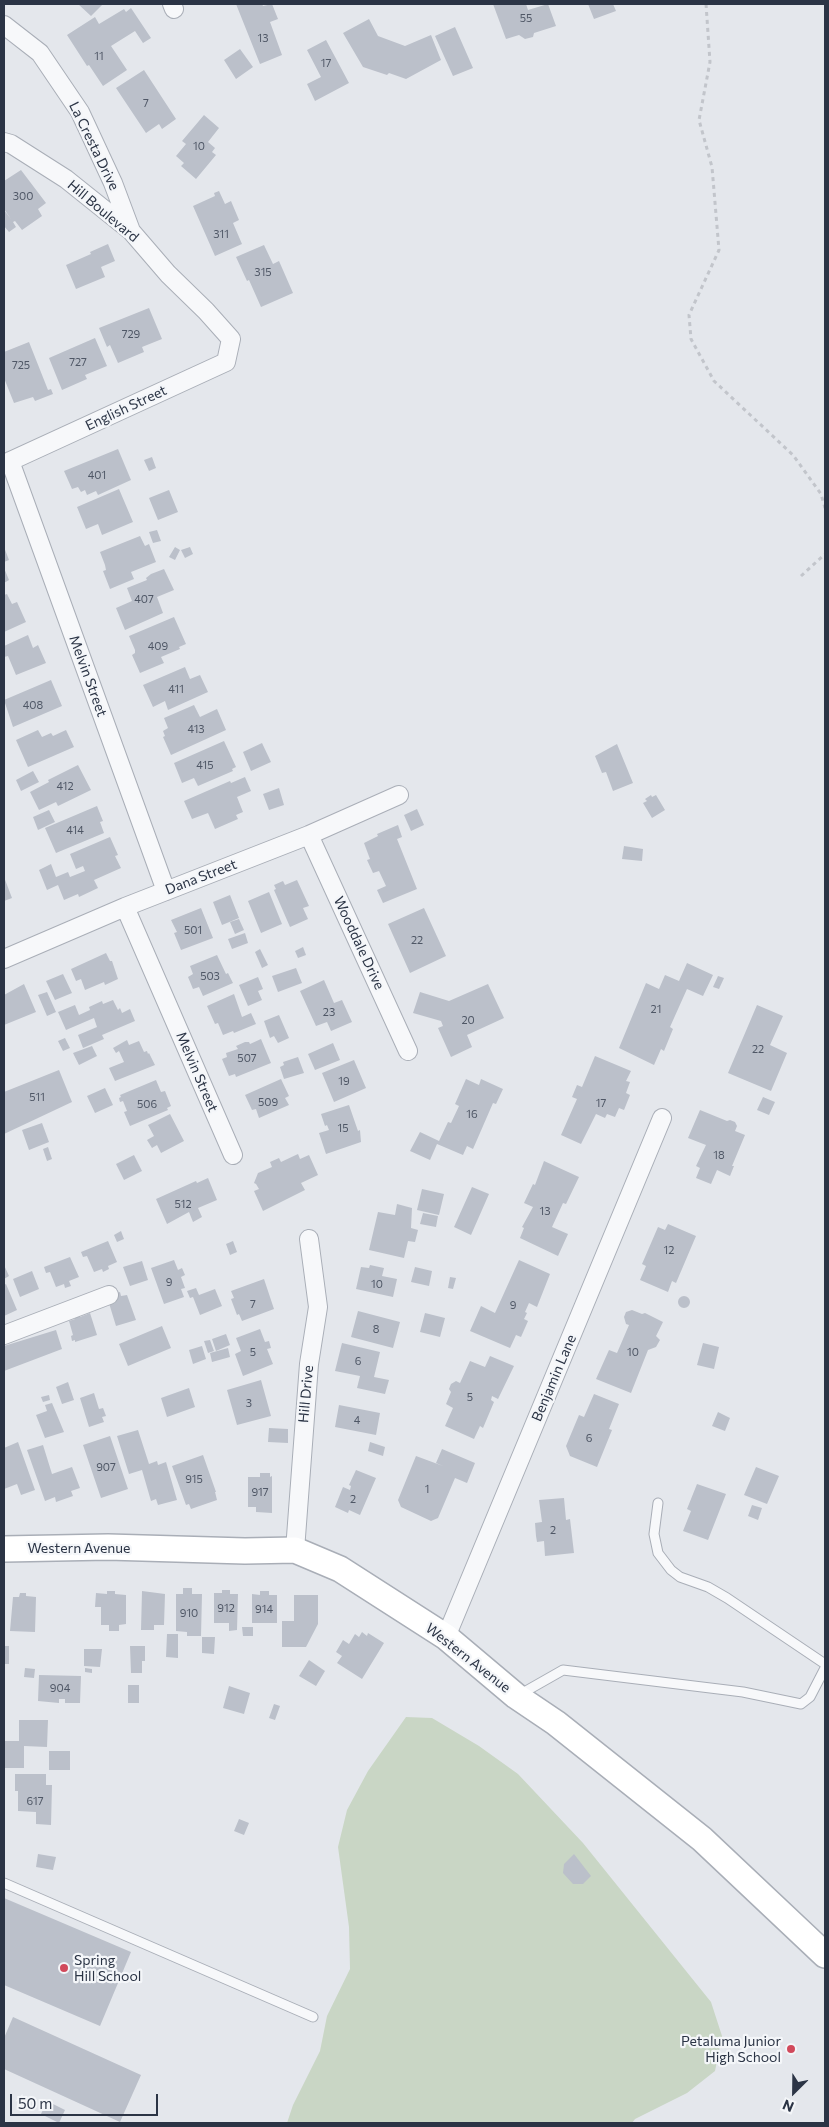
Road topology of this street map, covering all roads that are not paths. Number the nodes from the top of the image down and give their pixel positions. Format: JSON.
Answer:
{"nodes":[{"id":1,"x":4,"y":25,"type":"edge"},
{"id":2,"x":4,"y":142,"type":"edge"},
{"id":3,"x":131,"y":231,"type":"junction"},
{"id":4,"x":231,"y":339,"type":"joint"},
{"id":5,"x":7,"y":462,"type":"edge"},
{"id":6,"x":399,"y":795,"type":"dead end"},
{"id":7,"x":309,"y":835,"type":"junction"},
{"id":8,"x":166,"y":891,"type":"junction"},
{"id":9,"x":125,"y":907,"type":"junction"},
{"id":10,"x":4,"y":959,"type":"edge"},
{"id":11,"x":408,"y":1051,"type":"dead end"},
{"id":12,"x":662,"y":1118,"type":"dead end"},
{"id":13,"x":233,"y":1154,"type":"dead end"},
{"id":14,"x":309,"y":1239,"type":"dead end"},
{"id":15,"x":109,"y":1294,"type":"dead end"},
{"id":16,"x":4,"y":1335,"type":"edge"},
{"id":17,"x":658,"y":1504,"type":"dead end"},
{"id":18,"x":4,"y":1549,"type":"edge"},
{"id":19,"x":296,"y":1550,"type":"junction"},
{"id":20,"x":446,"y":1637,"type":"junction"},
{"id":21,"x":825,"y":1664,"type":"edge"},
{"id":22,"x":825,"y":1668,"type":"edge"},
{"id":23,"x":516,"y":1696,"type":"junction"},
{"id":24,"x":4,"y":1883,"type":"edge"},
{"id":25,"x":825,"y":1955,"type":"edge"},
{"id":26,"x":313,"y":2017,"type":"dead end"}],
"edges":[{"from":1,"to":3,"type":"street","name":"La Cresta Drive"},
{"from":2,"to":3,"type":"street","name":"Hill Boulevard"},
{"from":3,"to":4,"type":"street","name":"Hill Boulevard"},
{"from":4,"to":5,"type":"street","name":"English Street"},
{"from":5,"to":8,"type":"street","name":"Melvin Street"},
{"from":6,"to":7,"type":"street","name":"Dana Street"},
{"from":7,"to":8,"type":"street","name":"Dana Street"},
{"from":7,"to":11,"type":"street","name":"Wooddale Drive"},
{"from":8,"to":9,"type":"street","name":"Dana Street"},
{"from":9,"to":10,"type":"street","name":"Dana Street"},
{"from":9,"to":13,"type":"street","name":"Melvin Street"},
{"from":12,"to":20,"type":"street","name":"Benjamin Lane"},
{"from":14,"to":19,"type":"street","name":"Hill Drive"},
{"from":15,"to":16,"type":"street"},
{"from":17,"to":21,"type":"lane"},
{"from":18,"to":19,"type":"street","name":"Western Avenue"},
{"from":19,"to":20,"type":"street","name":"Western Avenue"},
{"from":20,"to":23,"type":"street","name":"Western Avenue"},
{"from":22,"to":23,"type":"lane"},
{"from":23,"to":25,"type":"street","name":"Western Avenue"},
{"from":24,"to":26,"type":"lane"}]}
